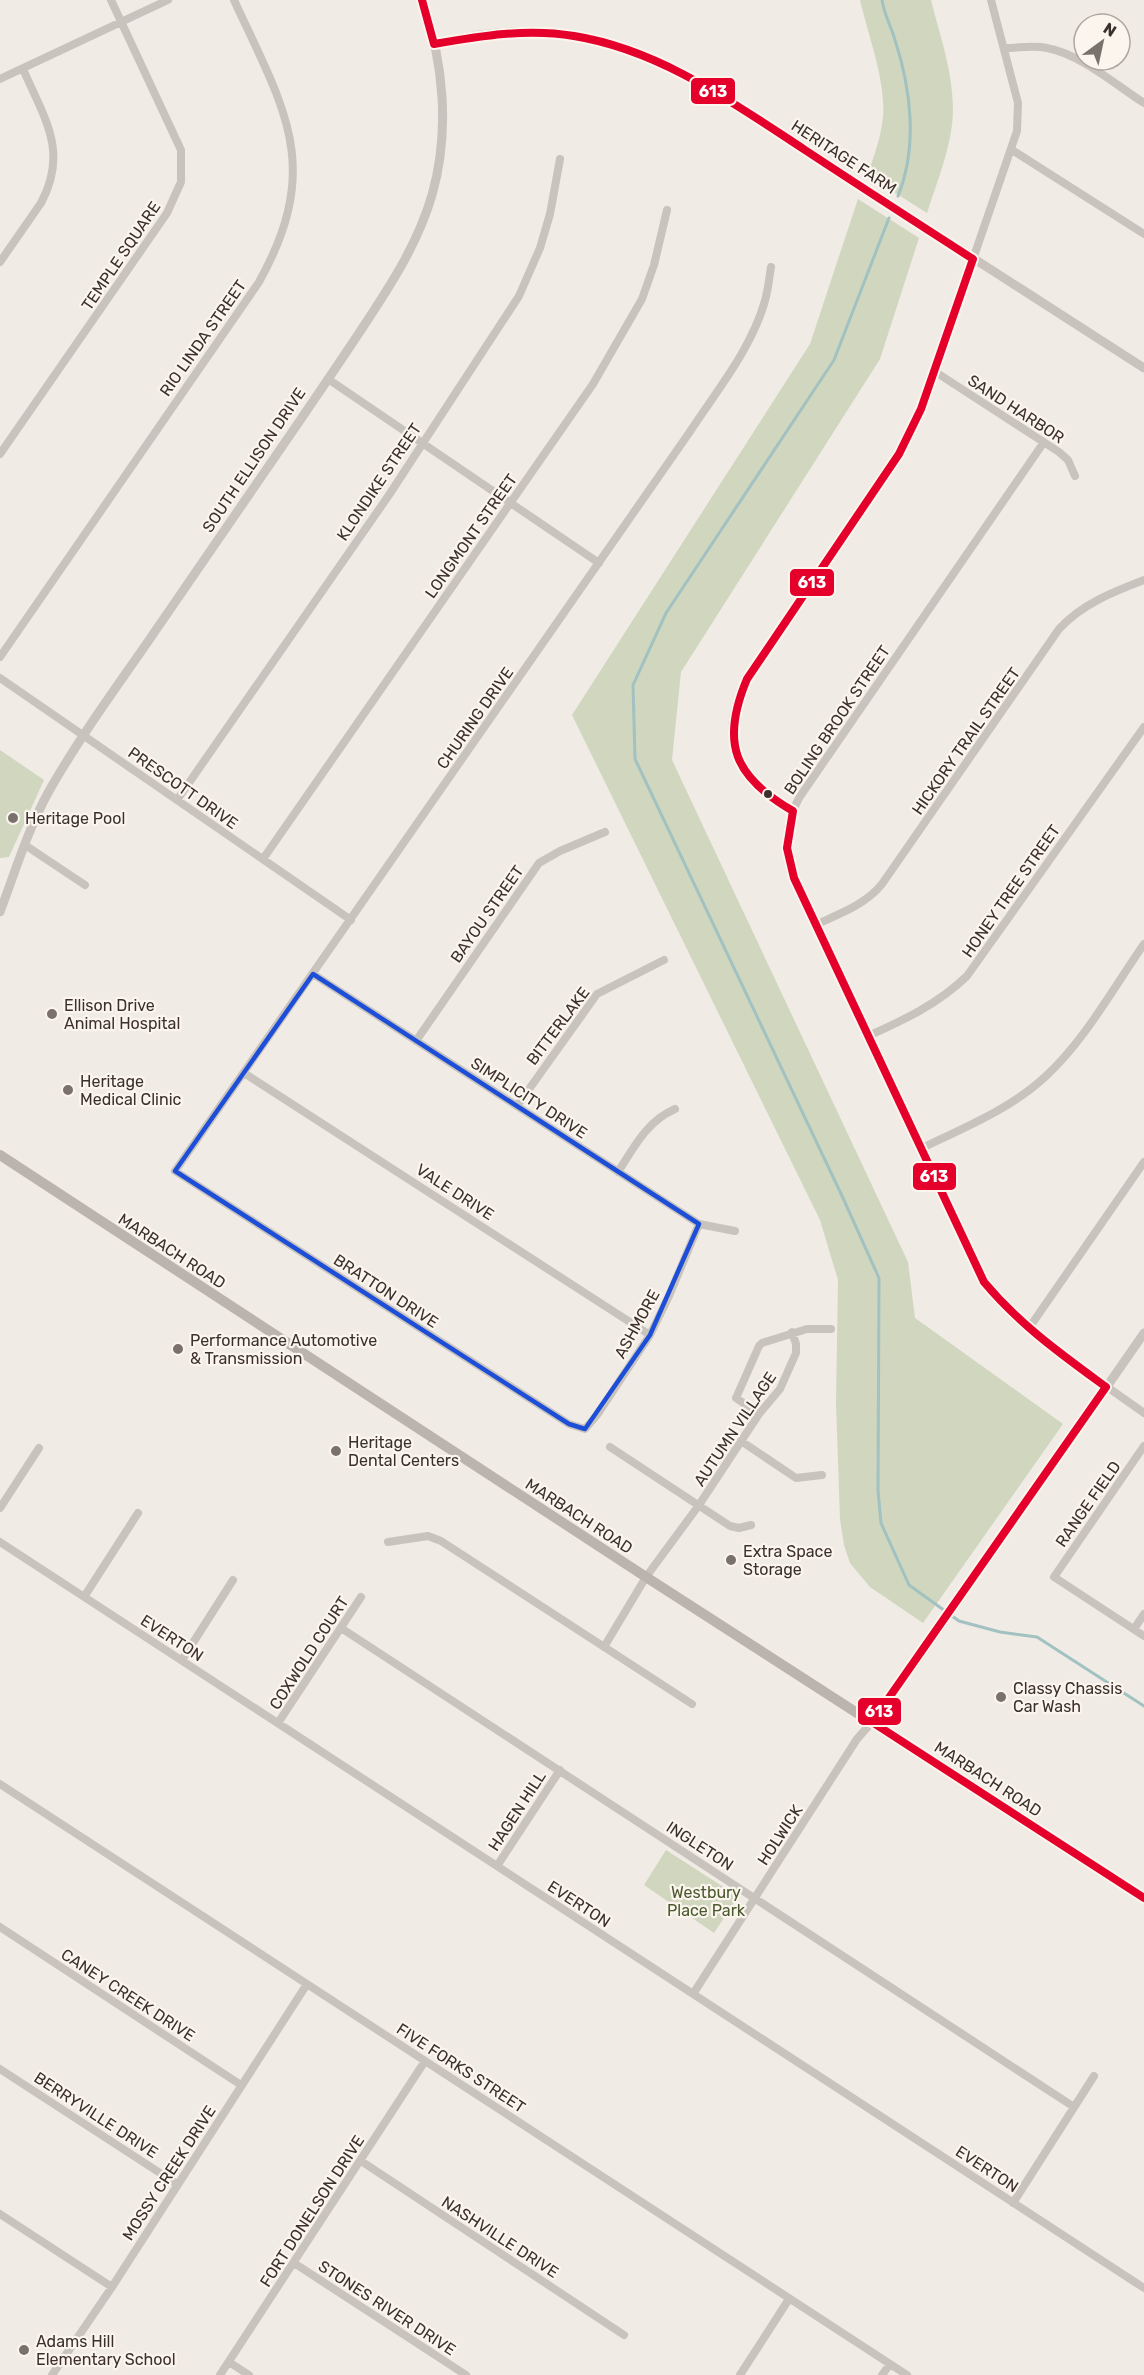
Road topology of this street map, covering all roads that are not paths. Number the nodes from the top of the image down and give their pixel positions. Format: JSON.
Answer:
{"nodes":[{"id":1,"x":111,"y":0,"type":"edge"},
{"id":2,"x":168,"y":0,"type":"edge"},
{"id":3,"x":234,"y":0,"type":"edge"},
{"id":4,"x":422,"y":0,"type":"edge"},
{"id":5,"x":991,"y":0,"type":"edge"},
{"id":6,"x":122,"y":23,"type":"junction"},
{"id":7,"x":434,"y":44,"type":"junction"},
{"id":8,"x":1005,"y":48,"type":"junction"},
{"id":9,"x":23,"y":69,"type":"junction"},
{"id":10,"x":0,"y":79,"type":"edge"},
{"id":11,"x":1144,"y":102,"type":"edge"},
{"id":12,"x":1012,"y":150,"type":"junction"},
{"id":13,"x":560,"y":159,"type":"dead end"},
{"id":14,"x":667,"y":210,"type":"dead end"},
{"id":15,"x":1144,"y":234,"type":"edge"},
{"id":16,"x":973,"y":259,"type":"junction"},
{"id":17,"x":0,"y":262,"type":"edge"},
{"id":18,"x":771,"y":267,"type":"dead end"},
{"id":19,"x":1144,"y":368,"type":"edge"},
{"id":20,"x":934,"y":371,"type":"junction"},
{"id":21,"x":328,"y":379,"type":"junction"},
{"id":22,"x":422,"y":442,"type":"junction"},
{"id":23,"x":1044,"y":442,"type":"junction"},
{"id":24,"x":0,"y":454,"type":"edge"},
{"id":25,"x":1075,"y":476,"type":"dead end"},
{"id":26,"x":510,"y":502,"type":"junction"},
{"id":27,"x":599,"y":563,"type":"junction"},
{"id":28,"x":1144,"y":580,"type":"edge"},
{"id":29,"x":0,"y":657,"type":"edge"},
{"id":30,"x":0,"y":678,"type":"edge"},
{"id":31,"x":1144,"y":726,"type":"edge"},
{"id":32,"x":84,"y":735,"type":"junction"},
{"id":33,"x":177,"y":800,"type":"junction"},
{"id":34,"x":793,"y":811,"type":"junction"},
{"id":35,"x":605,"y":832,"type":"dead end"},
{"id":36,"x":25,"y":845,"type":"junction"},
{"id":37,"x":263,"y":859,"type":"junction"},
{"id":38,"x":85,"y":885,"type":"dead end"},
{"id":39,"x":0,"y":912,"type":"edge"},
{"id":40,"x":351,"y":920,"type":"junction"},
{"id":41,"x":815,"y":925,"type":"junction"},
{"id":42,"x":1144,"y":944,"type":"edge"},
{"id":43,"x":664,"y":960,"type":"dead end"},
{"id":44,"x":313,"y":974,"type":"junction"},
{"id":45,"x":868,"y":1036,"type":"junction"},
{"id":46,"x":416,"y":1041,"type":"junction"},
{"id":47,"x":244,"y":1073,"type":"junction"},
{"id":48,"x":517,"y":1106,"type":"junction"},
{"id":49,"x":675,"y":1109,"type":"dead end"},
{"id":50,"x":920,"y":1149,"type":"junction"},
{"id":51,"x":0,"y":1155,"type":"edge"},
{"id":52,"x":1144,"y":1162,"type":"edge"},
{"id":53,"x":175,"y":1171,"type":"joint"},
{"id":54,"x":618,"y":1172,"type":"junction"},
{"id":55,"x":699,"y":1224,"type":"junction"},
{"id":56,"x":735,"y":1231,"type":"dead end"},
{"id":57,"x":1029,"y":1328,"type":"junction"},
{"id":58,"x":831,"y":1329,"type":"dead end"},
{"id":59,"x":792,"y":1332,"type":"junction"},
{"id":60,"x":1144,"y":1333,"type":"edge"},
{"id":61,"x":650,"y":1335,"type":"junction"},
{"id":62,"x":1106,"y":1387,"type":"junction"},
{"id":63,"x":1144,"y":1413,"type":"edge"},
{"id":64,"x":759,"y":1414,"type":"junction"},
{"id":65,"x":585,"y":1430,"type":"joint"},
{"id":66,"x":741,"y":1441,"type":"junction"},
{"id":67,"x":1144,"y":1446,"type":"edge"},
{"id":68,"x":610,"y":1447,"type":"dead end"},
{"id":69,"x":39,"y":1448,"type":"dead end"},
{"id":70,"x":822,"y":1475,"type":"dead end"},
{"id":71,"x":699,"y":1505,"type":"junction"},
{"id":72,"x":0,"y":1508,"type":"edge"},
{"id":73,"x":138,"y":1513,"type":"dead end"},
{"id":74,"x":751,"y":1525,"type":"dead end"},
{"id":75,"x":0,"y":1542,"type":"edge"},
{"id":76,"x":388,"y":1542,"type":"dead end"},
{"id":77,"x":646,"y":1577,"type":"junction"},
{"id":78,"x":233,"y":1580,"type":"dead end"},
{"id":79,"x":84,"y":1597,"type":"junction"},
{"id":80,"x":361,"y":1597,"type":"dead end"},
{"id":81,"x":1144,"y":1614,"type":"edge"},
{"id":82,"x":341,"y":1628,"type":"junction"},
{"id":83,"x":1134,"y":1629,"type":"junction"},
{"id":84,"x":1144,"y":1636,"type":"edge"},
{"id":85,"x":604,"y":1647,"type":"junction"},
{"id":86,"x":182,"y":1660,"type":"junction"},
{"id":87,"x":692,"y":1704,"type":"dead end"},
{"id":88,"x":872,"y":1722,"type":"junction"},
{"id":89,"x":278,"y":1723,"type":"junction"},
{"id":90,"x":560,"y":1770,"type":"junction"},
{"id":91,"x":0,"y":1784,"type":"edge"},
{"id":92,"x":497,"y":1866,"type":"junction"},
{"id":93,"x":755,"y":1898,"type":"junction"},
{"id":94,"x":1144,"y":1898,"type":"edge"},
{"id":95,"x":0,"y":1927,"type":"edge"},
{"id":96,"x":307,"y":1984,"type":"junction"},
{"id":97,"x":693,"y":1994,"type":"junction"},
{"id":98,"x":425,"y":2061,"type":"junction"},
{"id":99,"x":0,"y":2069,"type":"edge"},
{"id":100,"x":1094,"y":2076,"type":"dead end"},
{"id":101,"x":241,"y":2085,"type":"junction"},
{"id":102,"x":1074,"y":2107,"type":"junction"},
{"id":103,"x":361,"y":2161,"type":"junction"},
{"id":104,"x":177,"y":2184,"type":"junction"},
{"id":105,"x":1013,"y":2203,"type":"junction"},
{"id":106,"x":0,"y":2214,"type":"edge"},
{"id":107,"x":294,"y":2263,"type":"junction"},
{"id":108,"x":112,"y":2287,"type":"junction"},
{"id":109,"x":1144,"y":2288,"type":"edge"},
{"id":110,"x":789,"y":2299,"type":"junction"},
{"id":111,"x":624,"y":2335,"type":"dead end"},
{"id":112,"x":229,"y":2362,"type":"junction"},
{"id":113,"x":890,"y":2364,"type":"junction"},
{"id":114,"x":52,"y":2375,"type":"edge"},
{"id":115,"x":220,"y":2375,"type":"edge"},
{"id":116,"x":249,"y":2375,"type":"edge"},
{"id":117,"x":466,"y":2375,"type":"edge"},
{"id":118,"x":740,"y":2375,"type":"edge"},
{"id":119,"x":882,"y":2375,"type":"edge"},
{"id":120,"x":907,"y":2375,"type":"edge"}],
"edges":[{"from":1,"to":6,"type":"street","name":"TEMPLE SQUARE"},
{"from":2,"to":6,"type":"street"},
{"from":3,"to":29,"type":"street","name":"RIO LINDA STREET"},
{"from":4,"to":7,"type":"street","name":"SOUTH ELLISON DRIVE"},
{"from":5,"to":8,"type":"street"},
{"from":6,"to":9,"type":"street"},
{"from":6,"to":24,"type":"street","name":"TEMPLE SQUARE"},
{"from":7,"to":16,"type":"street","name":"HERITAGE FARM"},
{"from":7,"to":21,"type":"street","name":"SOUTH ELLISON DRIVE"},
{"from":8,"to":11,"type":"street"},
{"from":8,"to":12,"type":"street"},
{"from":9,"to":10,"type":"street"},
{"from":9,"to":17,"type":"street"},
{"from":12,"to":15,"type":"street"},
{"from":12,"to":16,"type":"street"},
{"from":13,"to":22,"type":"street","name":"KLONDIKE STREET"},
{"from":14,"to":26,"type":"street","name":"LONGMONT STREET"},
{"from":16,"to":19,"type":"street","name":"HERITAGE FARM"},
{"from":16,"to":20,"type":"street"},
{"from":18,"to":27,"type":"street","name":"CHURING DRIVE"},
{"from":20,"to":23,"type":"street","name":"SAND HARBOR"},
{"from":20,"to":34,"type":"street"},
{"from":21,"to":22,"type":"street"},
{"from":21,"to":32,"type":"street","name":"SOUTH ELLISON DRIVE"},
{"from":22,"to":26,"type":"street"},
{"from":22,"to":33,"type":"street","name":"KLONDIKE STREET"},
{"from":23,"to":25,"type":"street","name":"SAND HARBOR"},
{"from":23,"to":34,"type":"street","name":"BOLING BROOK STREET"},
{"from":26,"to":27,"type":"street"},
{"from":26,"to":37,"type":"street","name":"LONGMONT STREET"},
{"from":27,"to":40,"type":"street","name":"CHURING DRIVE"},
{"from":28,"to":41,"type":"street","name":"HICKORY TRAIL STREET"},
{"from":30,"to":32,"type":"street","name":"PRESCOTT DRIVE"},
{"from":31,"to":45,"type":"street","name":"HONEY TREE STREET"},
{"from":32,"to":33,"type":"street","name":"PRESCOTT DRIVE"},
{"from":32,"to":36,"type":"street","name":"SOUTH ELLISON DRIVE"},
{"from":33,"to":37,"type":"street","name":"PRESCOTT DRIVE"},
{"from":34,"to":41,"type":"street","name":"BOLING BROOK STREET"},
{"from":35,"to":46,"type":"street","name":"BAYOU STREET"},
{"from":36,"to":38,"type":"street"},
{"from":36,"to":39,"type":"street","name":"SOUTH ELLISON DRIVE"},
{"from":37,"to":40,"type":"street","name":"PRESCOTT DRIVE"},
{"from":40,"to":44,"type":"street","name":"CHURING DRIVE"},
{"from":41,"to":45,"type":"street","name":"BOLING BROOK STREET"},
{"from":42,"to":50,"type":"street"},
{"from":43,"to":48,"type":"street","name":"BITTERLAKE"},
{"from":44,"to":46,"type":"street","name":"SIMPLICITY DRIVE"},
{"from":44,"to":47,"type":"street","name":"CHURING DRIVE"},
{"from":45,"to":50,"type":"street","name":"BOLING BROOK STREET"},
{"from":46,"to":48,"type":"street","name":"SIMPLICITY DRIVE"},
{"from":47,"to":53,"type":"street","name":"CHURING DRIVE"},
{"from":47,"to":61,"type":"street","name":"VALE DRIVE"},
{"from":48,"to":54,"type":"street","name":"SIMPLICITY DRIVE"},
{"from":49,"to":54,"type":"street"},
{"from":50,"to":57,"type":"street","name":"BOLING BROOK STREET"},
{"from":51,"to":77,"type":"main road","name":"MARBACH ROAD"},
{"from":52,"to":57,"type":"street"},
{"from":53,"to":65,"type":"street","name":"BRATTON DRIVE"},
{"from":54,"to":55,"type":"street","name":"SIMPLICITY DRIVE"},
{"from":55,"to":56,"type":"street","name":"SIMPLICITY DRIVE"},
{"from":55,"to":61,"type":"street","name":"ASHMORE"},
{"from":57,"to":62,"type":"street","name":"BOLING BROOK STREET"},
{"from":58,"to":59,"type":"street"},
{"from":59,"to":64,"type":"street","name":"AUTUMN VILLAGE"},
{"from":59,"to":64,"type":"street"},
{"from":60,"to":62,"type":"street"},
{"from":61,"to":65,"type":"street","name":"ASHMORE"},
{"from":62,"to":63,"type":"street","name":"BOLING BROOK STREET"},
{"from":62,"to":88,"type":"street"},
{"from":64,"to":66,"type":"street","name":"AUTUMN VILLAGE"},
{"from":66,"to":70,"type":"street"},
{"from":66,"to":71,"type":"street","name":"AUTUMN VILLAGE"},
{"from":67,"to":83,"type":"street","name":"RANGE FIELD"},
{"from":68,"to":71,"type":"street"},
{"from":69,"to":72,"type":"street"},
{"from":71,"to":74,"type":"street"},
{"from":71,"to":77,"type":"street","name":"AUTUMN VILLAGE"},
{"from":73,"to":79,"type":"street"},
{"from":75,"to":79,"type":"street","name":"EVERTON"},
{"from":76,"to":85,"type":"street"},
{"from":77,"to":85,"type":"street","name":"AUTUMN VILLAGE"},
{"from":77,"to":88,"type":"main road","name":"MARBACH ROAD"},
{"from":78,"to":86,"type":"street"},
{"from":79,"to":86,"type":"street","name":"EVERTON"},
{"from":80,"to":82,"type":"street","name":"COXWOLD COURT"},
{"from":81,"to":83,"type":"street"},
{"from":82,"to":89,"type":"street","name":"COXWOLD COURT"},
{"from":82,"to":90,"type":"street","name":"INGLETON"},
{"from":83,"to":84,"type":"street"},
{"from":85,"to":87,"type":"street"},
{"from":86,"to":89,"type":"street","name":"EVERTON"},
{"from":88,"to":93,"type":"street","name":"HOLWICK"},
{"from":88,"to":94,"type":"main road","name":"MARBACH ROAD"},
{"from":89,"to":92,"type":"street","name":"EVERTON"},
{"from":90,"to":92,"type":"street","name":"HAGEN HILL"},
{"from":90,"to":93,"type":"street","name":"INGLETON"},
{"from":91,"to":96,"type":"street","name":"FIVE FORKS STREET"},
{"from":92,"to":97,"type":"street","name":"EVERTON"},
{"from":93,"to":97,"type":"street","name":"HOLWICK"},
{"from":93,"to":102,"type":"street","name":"INGLETON"},
{"from":95,"to":101,"type":"street","name":"CANEY CREEK DRIVE"},
{"from":96,"to":98,"type":"street","name":"FIVE FORKS STREET"},
{"from":96,"to":101,"type":"street","name":"MOSSY CREEK DRIVE"},
{"from":97,"to":105,"type":"street","name":"EVERTON"},
{"from":98,"to":103,"type":"street","name":"FORT DONELSON DRIVE"},
{"from":98,"to":110,"type":"street","name":"FIVE FORKS STREET"},
{"from":99,"to":104,"type":"street","name":"BERRYVILLE DRIVE"},
{"from":100,"to":102,"type":"street"},
{"from":101,"to":104,"type":"street","name":"MOSSY CREEK DRIVE"},
{"from":102,"to":105,"type":"street"},
{"from":103,"to":107,"type":"street","name":"FORT DONELSON DRIVE"},
{"from":103,"to":111,"type":"street","name":"NASHVILLE DRIVE"},
{"from":104,"to":108,"type":"street","name":"MOSSY CREEK DRIVE"},
{"from":105,"to":109,"type":"street","name":"EVERTON"},
{"from":106,"to":108,"type":"street"},
{"from":107,"to":112,"type":"street","name":"FORT DONELSON DRIVE"},
{"from":107,"to":117,"type":"street","name":"STONES RIVER DRIVE"},
{"from":108,"to":114,"type":"street","name":"MOSSY CREEK DRIVE"},
{"from":110,"to":113,"type":"street","name":"FIVE FORKS STREET"},
{"from":110,"to":118,"type":"street"},
{"from":112,"to":115,"type":"street","name":"FORT DONELSON DRIVE"},
{"from":112,"to":116,"type":"street"},
{"from":113,"to":119,"type":"street"},
{"from":113,"to":120,"type":"street","name":"FIVE FORKS STREET"}]}
